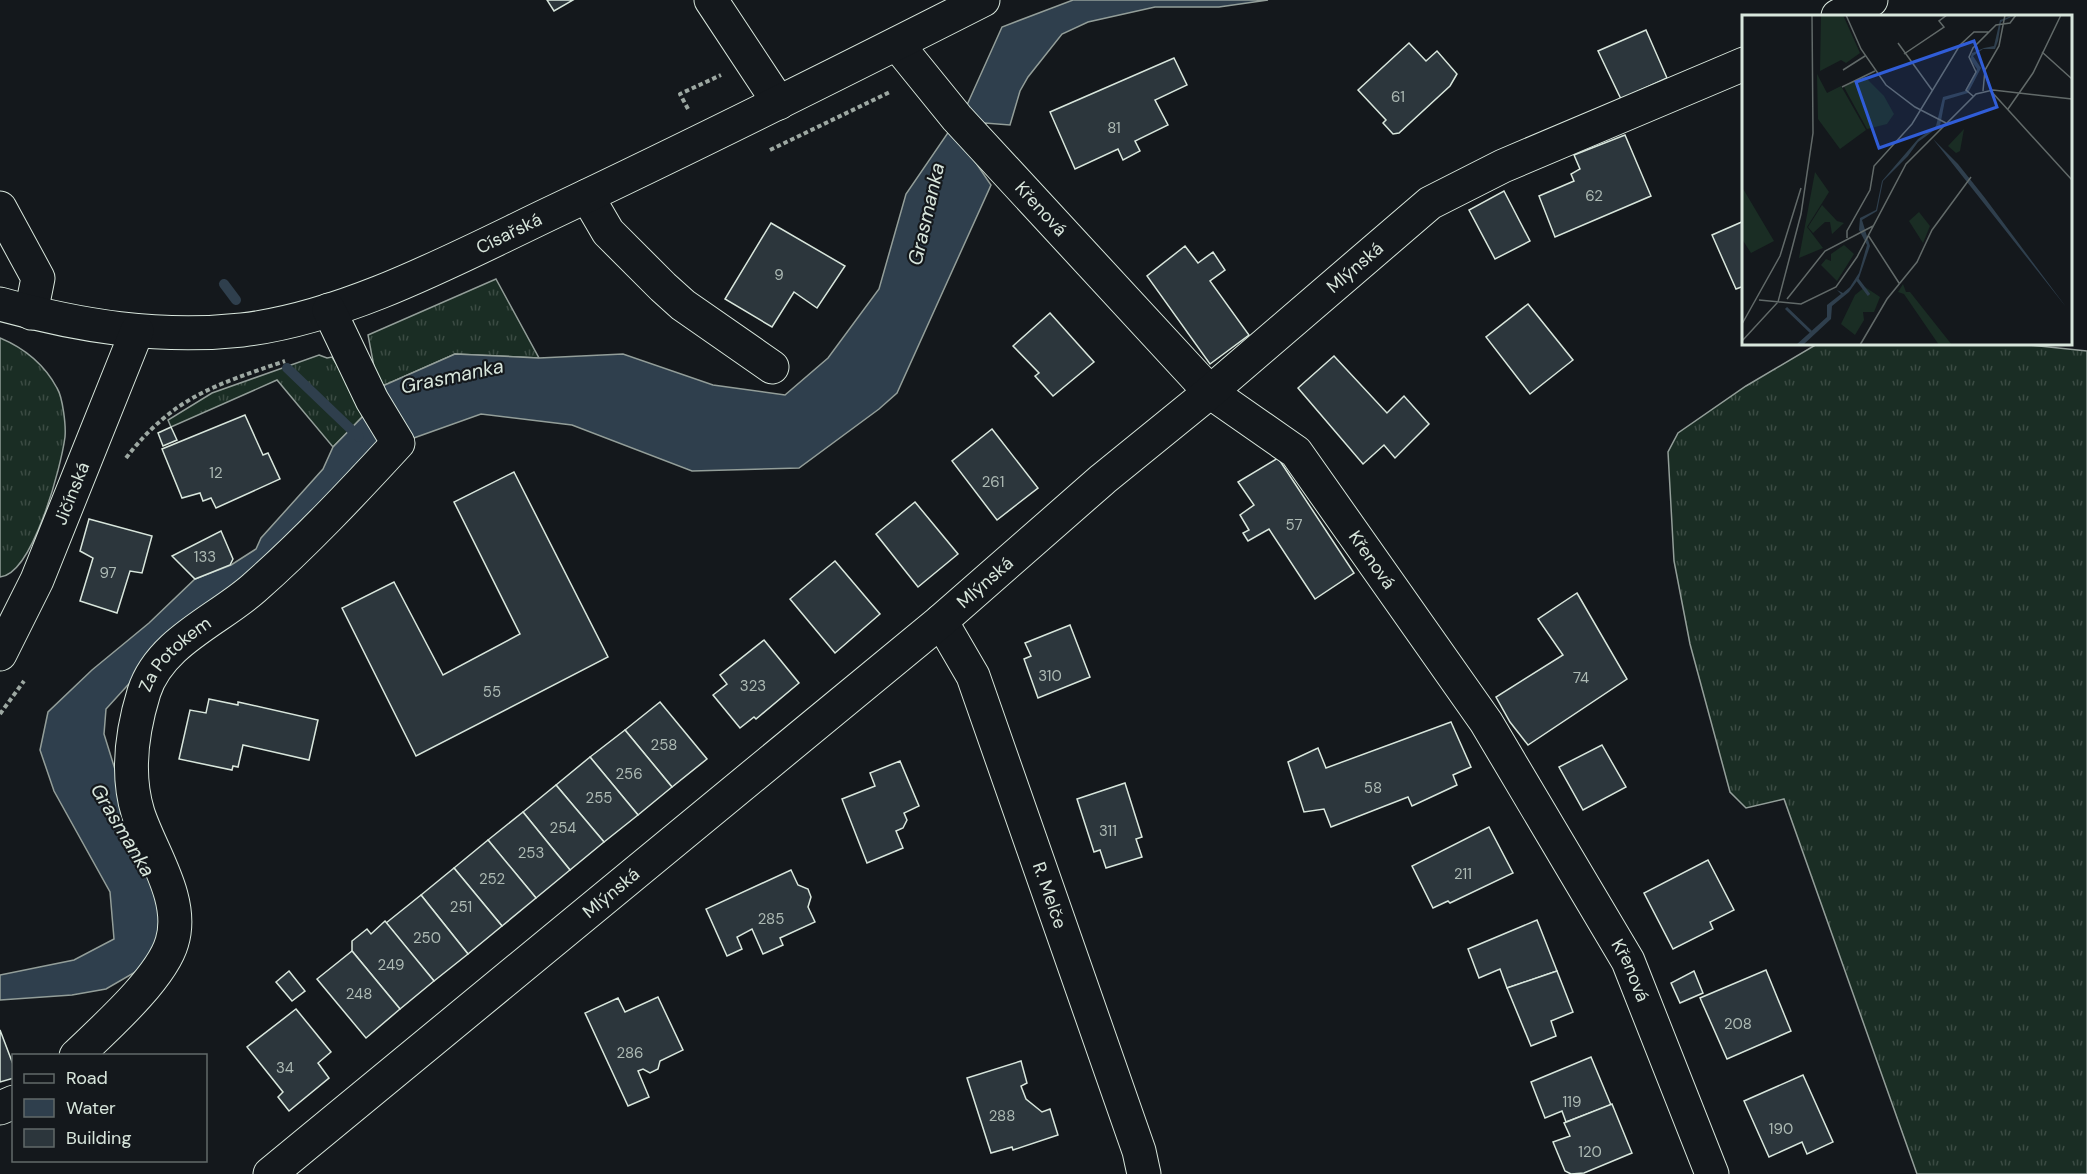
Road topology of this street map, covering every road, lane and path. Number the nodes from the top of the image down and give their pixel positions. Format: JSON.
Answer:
{"nodes":[{"id":1,"x":711,"y":0,"type":"edge"},
{"id":2,"x":983,"y":0,"type":"edge"},
{"id":3,"x":1871,"y":0,"type":"edge"},
{"id":4,"x":1840,"y":15,"type":"edge"},
{"id":5,"x":897,"y":44,"type":"junction"},
{"id":6,"x":1742,"y":64,"type":"edge"},
{"id":7,"x":924,"y":76,"type":"junction"},
{"id":8,"x":779,"y":103,"type":"junction"},
{"id":9,"x":760,"y":154,"type":"dead end"},
{"id":10,"x":587,"y":196,"type":"junction"},
{"id":11,"x":0,"y":208,"type":"edge"},
{"id":12,"x":15,"y":308,"type":"edge"},
{"id":13,"x":329,"y":310,"type":"junction"},
{"id":14,"x":137,"y":331,"type":"junction"},
{"id":15,"x":344,"y":340,"type":"junction"},
{"id":16,"x":772,"y":367,"type":"dead end"},
{"id":17,"x":1210,"y":392,"type":"junction"},
{"id":18,"x":120,"y":466,"type":"dead end"},
{"id":19,"x":10,"y":611,"type":"edge"},
{"id":20,"x":941,"y":621,"type":"junction"},
{"id":21,"x":0,"y":654,"type":"edge"},
{"id":22,"x":30,"y":671,"type":"dead end"},
{"id":23,"x":0,"y":714,"type":"edge"},
{"id":24,"x":78,"y":1054,"type":"edge"},
{"id":25,"x":270,"y":1174,"type":"edge"},
{"id":26,"x":1144,"y":1174,"type":"edge"},
{"id":27,"x":1712,"y":1174,"type":"edge"}],
"edges":[{"from":1,"to":8,"type":"street"},
{"from":2,"to":5,"type":"street","name":"Císařská"},
{"from":3,"to":4,"type":"street"},
{"from":5,"to":7,"type":"street","name":"Křenová"},
{"from":5,"to":8,"type":"street","name":"Císařská"},
{"from":6,"to":17,"type":"street","name":"Mlýnská"},
{"from":7,"to":9,"type":"path"},
{"from":7,"to":17,"type":"street","name":"Křenová"},
{"from":8,"to":10,"type":"street","name":"Císařská"},
{"from":10,"to":13,"type":"street","name":"Císařská"},
{"from":10,"to":16,"type":"street"},
{"from":11,"to":12,"type":"street"},
{"from":12,"to":14,"type":"street","name":"Císařská"},
{"from":13,"to":14,"type":"street","name":"Císařská"},
{"from":13,"to":15,"type":"street","name":"Za Potokem"},
{"from":14,"to":19,"type":"street","name":"Jičínská"},
{"from":15,"to":18,"type":"path"},
{"from":15,"to":24,"type":"street","name":"Za Potokem"},
{"from":17,"to":20,"type":"street","name":"Mlýnská"},
{"from":17,"to":27,"type":"street","name":"Křenová"},
{"from":19,"to":21,"type":"street","name":"Jičínská"},
{"from":20,"to":25,"type":"street","name":"Mlýnská"},
{"from":20,"to":26,"type":"street","name":"R. Melče"},
{"from":22,"to":23,"type":"path"}]}
